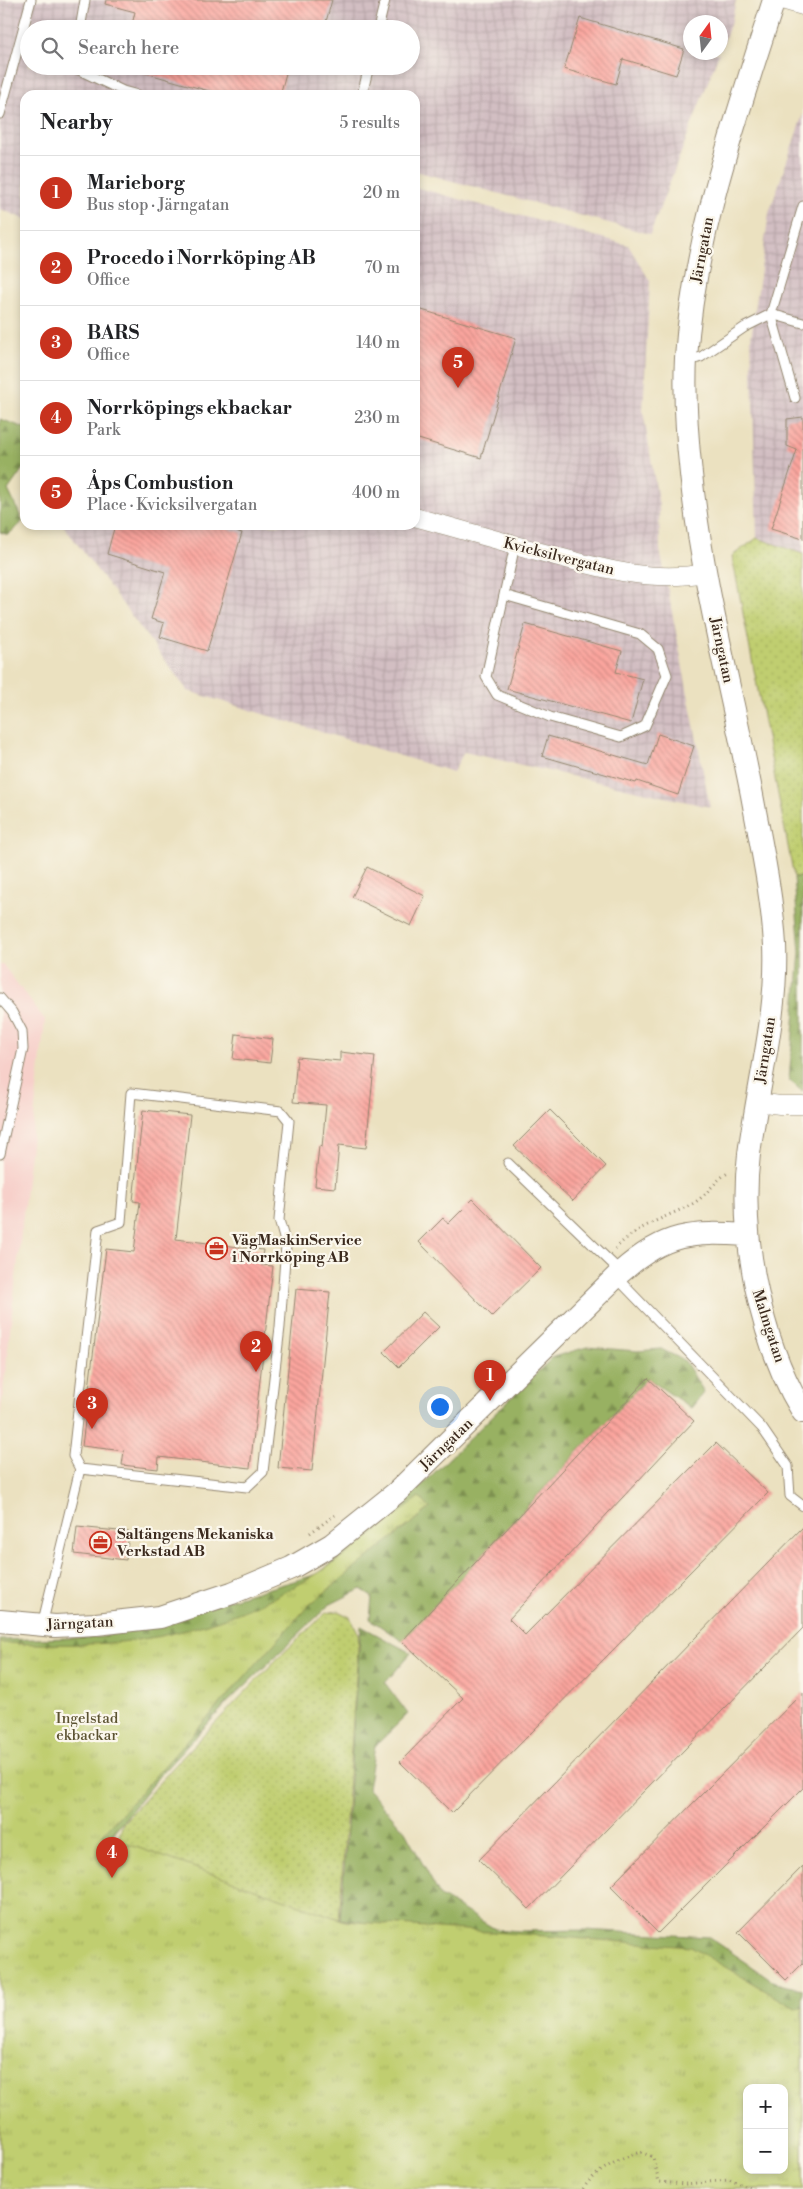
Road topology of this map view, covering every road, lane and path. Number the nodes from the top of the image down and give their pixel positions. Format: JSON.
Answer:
{"nodes":[{"id":1,"x":31,"y":0,"type":"edge"},
{"id":2,"x":85,"y":0,"type":"edge"},
{"id":3,"x":385,"y":0,"type":"edge"},
{"id":4,"x":774,"y":0,"type":"edge"},
{"id":5,"x":782,"y":0,"type":"edge"},
{"id":6,"x":803,"y":6,"type":"edge"},
{"id":7,"x":26,"y":20,"type":"edge"},
{"id":8,"x":82,"y":20,"type":"edge"},
{"id":9,"x":380,"y":20,"type":"edge"},
{"id":10,"x":20,"y":40,"type":"edge"},
{"id":11,"x":90,"y":75,"type":"edge"},
{"id":12,"x":367,"y":75,"type":"edge"},
{"id":13,"x":121,"y":90,"type":"edge"},
{"id":14,"x":363,"y":90,"type":"edge"},
{"id":15,"x":0,"y":114,"type":"edge"},
{"id":16,"x":803,"y":206,"type":"edge"},
{"id":17,"x":771,"y":314,"type":"junction"},
{"id":18,"x":803,"y":323,"type":"edge"},
{"id":19,"x":686,"y":362,"type":"junction"},
{"id":20,"x":795,"y":398,"type":"dead end"},
{"id":21,"x":420,"y":518,"type":"edge"},
{"id":22,"x":516,"y":545,"type":"junction"},
{"id":23,"x":705,"y":573,"type":"junction"},
{"id":24,"x":504,"y":595,"type":"junction"},
{"id":25,"x":0,"y":998,"type":"edge"},
{"id":26,"x":757,"y":1102,"type":"junction"},
{"id":27,"x":803,"y":1105,"type":"edge"},
{"id":28,"x":0,"y":1154,"type":"edge"},
{"id":29,"x":508,"y":1163,"type":"dead end"},
{"id":30,"x":747,"y":1173,"type":"junction"},
{"id":31,"x":748,"y":1235,"type":"junction"},
{"id":32,"x":614,"y":1269,"type":"junction"},
{"id":33,"x":803,"y":1412,"type":"edge"},
{"id":34,"x":80,"y":1469,"type":"junction"},
{"id":35,"x":803,"y":1506,"type":"edge"},
{"id":36,"x":337,"y":1513,"type":"dead end"},
{"id":37,"x":307,"y":1535,"type":"dead end"},
{"id":38,"x":0,"y":1621,"type":"edge"},
{"id":39,"x":42,"y":1625,"type":"junction"},
{"id":40,"x":583,"y":2189,"type":"edge"},
{"id":41,"x":754,"y":2189,"type":"edge"}],
"edges":[{"from":1,"to":7,"type":"lane"},
{"from":2,"to":8,"type":"lane"},
{"from":3,"to":9,"type":"lane"},
{"from":4,"to":19,"type":"street","name":"Järngatan"},
{"from":5,"to":6,"type":"street"},
{"from":10,"to":15,"type":"lane"},
{"from":11,"to":13,"type":"lane"},
{"from":12,"to":14,"type":"lane"},
{"from":16,"to":17,"type":"lane"},
{"from":17,"to":18,"type":"lane"},
{"from":17,"to":19,"type":"lane"},
{"from":17,"to":20,"type":"lane"},
{"from":19,"to":23,"type":"street","name":"Järngatan"},
{"from":21,"to":22,"type":"street","name":"Kvicksilvergatan"},
{"from":22,"to":23,"type":"street","name":"Kvicksilvergatan"},
{"from":22,"to":24,"type":"lane"},
{"from":23,"to":26,"type":"street","name":"Järngatan"},
{"from":24,"to":24,"type":"lane"},
{"from":25,"to":28,"type":"lane"},
{"from":26,"to":27,"type":"street"},
{"from":26,"to":30,"type":"street","name":"Järngatan"},
{"from":29,"to":32,"type":"lane"},
{"from":30,"to":31,"type":"street","name":"Järngatan"},
{"from":30,"to":32,"type":"path"},
{"from":31,"to":32,"type":"street","name":"Järngatan"},
{"from":31,"to":33,"type":"street","name":"Malmgatan"},
{"from":32,"to":35,"type":"lane"},
{"from":32,"to":39,"type":"street","name":"Järngatan"},
{"from":34,"to":34,"type":"lane"},
{"from":34,"to":39,"type":"lane"},
{"from":36,"to":37,"type":"path"},
{"from":38,"to":39,"type":"street","name":"Järngatan"},
{"from":40,"to":41,"type":"path"}]}
